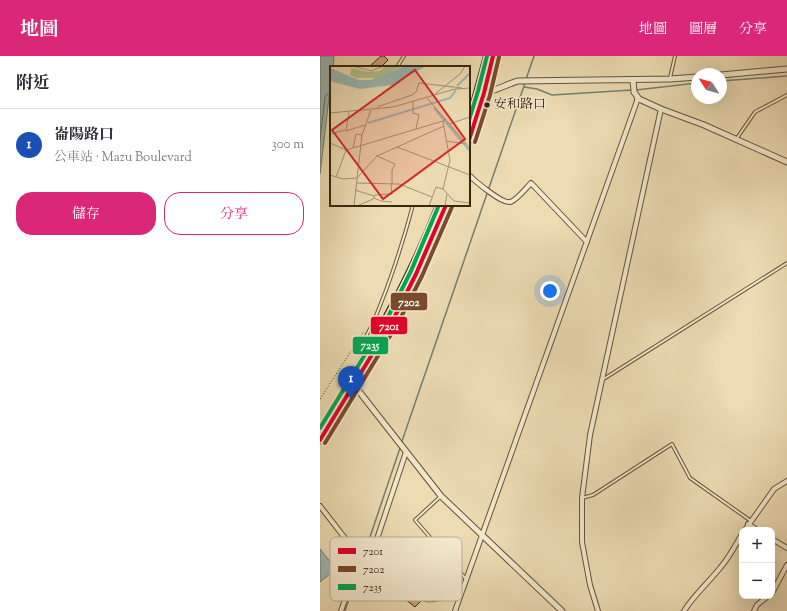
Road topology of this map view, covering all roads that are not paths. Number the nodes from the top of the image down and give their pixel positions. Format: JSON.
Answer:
{"nodes":[{"id":1,"x":404,"y":56,"type":"edge"},
{"id":2,"x":487,"y":56,"type":"edge"},
{"id":3,"x":493,"y":56,"type":"edge"},
{"id":4,"x":675,"y":56,"type":"edge"},
{"id":5,"x":398,"y":66,"type":"edge"},
{"id":6,"x":787,"y":69,"type":"edge"},
{"id":7,"x":727,"y":74,"type":"edge"},
{"id":8,"x":691,"y":77,"type":"edge"},
{"id":9,"x":670,"y":79,"type":"junction"},
{"id":10,"x":633,"y":80,"type":"junction"},
{"id":11,"x":481,"y":92,"type":"junction"},
{"id":12,"x":787,"y":95,"type":"edge"},
{"id":13,"x":637,"y":96,"type":"junction"},
{"id":14,"x":661,"y":109,"type":"junction"},
{"id":15,"x":470,"y":120,"type":"edge"},
{"id":16,"x":470,"y":136,"type":"edge"},
{"id":17,"x":736,"y":139,"type":"junction"},
{"id":18,"x":787,"y":162,"type":"edge"},
{"id":19,"x":470,"y":176,"type":"edge"},
{"id":20,"x":413,"y":206,"type":"edge"},
{"id":21,"x":439,"y":206,"type":"edge"},
{"id":22,"x":446,"y":206,"type":"edge"},
{"id":23,"x":587,"y":242,"type":"junction"},
{"id":24,"x":787,"y":263,"type":"edge"},
{"id":25,"x":363,"y":359,"type":"junction"},
{"id":26,"x":602,"y":381,"type":"junction"},
{"id":27,"x":354,"y":386,"type":"junction"},
{"id":28,"x":320,"y":430,"type":"edge"},
{"id":29,"x":320,"y":440,"type":"edge"},
{"id":30,"x":406,"y":452,"type":"junction"},
{"id":31,"x":787,"y":480,"type":"edge"},
{"id":32,"x":441,"y":496,"type":"junction"},
{"id":33,"x":582,"y":498,"type":"junction"},
{"id":34,"x":320,"y":506,"type":"edge"},
{"id":35,"x":749,"y":523,"type":"junction"},
{"id":36,"x":747,"y":527,"type":"edge"},
{"id":37,"x":754,"y":527,"type":"edge"},
{"id":38,"x":344,"y":537,"type":"edge"},
{"id":39,"x":378,"y":537,"type":"edge"},
{"id":40,"x":430,"y":537,"type":"edge"},
{"id":41,"x":483,"y":537,"type":"junction"},
{"id":42,"x":739,"y":539,"type":"edge"},
{"id":43,"x":775,"y":541,"type":"edge"},
{"id":44,"x":787,"y":548,"type":"edge"},
{"id":45,"x":787,"y":565,"type":"edge"},
{"id":46,"x":462,"y":573,"type":"edge"},
{"id":47,"x":467,"y":579,"type":"junction"},
{"id":48,"x":775,"y":587,"type":"edge"},
{"id":49,"x":462,"y":592,"type":"edge"},
{"id":50,"x":764,"y":599,"type":"edge"},
{"id":51,"x":345,"y":601,"type":"edge"},
{"id":52,"x":459,"y":601,"type":"edge"},
{"id":53,"x":341,"y":611,"type":"edge"},
{"id":54,"x":455,"y":611,"type":"edge"},
{"id":55,"x":562,"y":611,"type":"edge"},
{"id":56,"x":598,"y":611,"type":"edge"},
{"id":57,"x":684,"y":611,"type":"edge"},
{"id":58,"x":754,"y":611,"type":"edge"}],
"edges":[{"from":1,"to":5,"type":"lane"},
{"from":2,"to":11,"type":"main road"},
{"from":3,"to":11,"type":"main road"},
{"from":4,"to":9,"type":"lane"},
{"from":6,"to":7,"type":"street"},
{"from":8,"to":9,"type":"street"},
{"from":9,"to":10,"type":"street"},
{"from":10,"to":11,"type":"street"},
{"from":10,"to":13,"type":"street"},
{"from":11,"to":15,"type":"main road"},
{"from":11,"to":16,"type":"main road"},
{"from":12,"to":17,"type":"lane"},
{"from":13,"to":14,"type":"street"},
{"from":13,"to":23,"type":"street"},
{"from":14,"to":17,"type":"street"},
{"from":14,"to":26,"type":"street"},
{"from":17,"to":18,"type":"street"},
{"from":19,"to":23,"type":"street"},
{"from":20,"to":25,"type":"lane"},
{"from":21,"to":25,"type":"main road"},
{"from":22,"to":27,"type":"main road"},
{"from":23,"to":41,"type":"street"},
{"from":24,"to":26,"type":"lane"},
{"from":25,"to":27,"type":"street"},
{"from":25,"to":28,"type":"main road"},
{"from":26,"to":33,"type":"street"},
{"from":27,"to":29,"type":"main road"},
{"from":27,"to":30,"type":"street"},
{"from":30,"to":32,"type":"street"},
{"from":30,"to":39,"type":"street"},
{"from":31,"to":35,"type":"street"},
{"from":32,"to":40,"type":"lane"},
{"from":32,"to":41,"type":"street"},
{"from":33,"to":35,"type":"lane"},
{"from":33,"to":56,"type":"street"},
{"from":34,"to":38,"type":"street"},
{"from":35,"to":36,"type":"street"},
{"from":35,"to":37,"type":"street"},
{"from":41,"to":47,"type":"street"},
{"from":41,"to":55,"type":"street"},
{"from":42,"to":57,"type":"street"},
{"from":43,"to":44,"type":"street"},
{"from":45,"to":48,"type":"street"},
{"from":46,"to":47,"type":"lane"},
{"from":47,"to":49,"type":"street"},
{"from":50,"to":58,"type":"street"},
{"from":51,"to":53,"type":"street"},
{"from":52,"to":54,"type":"street"}]}
